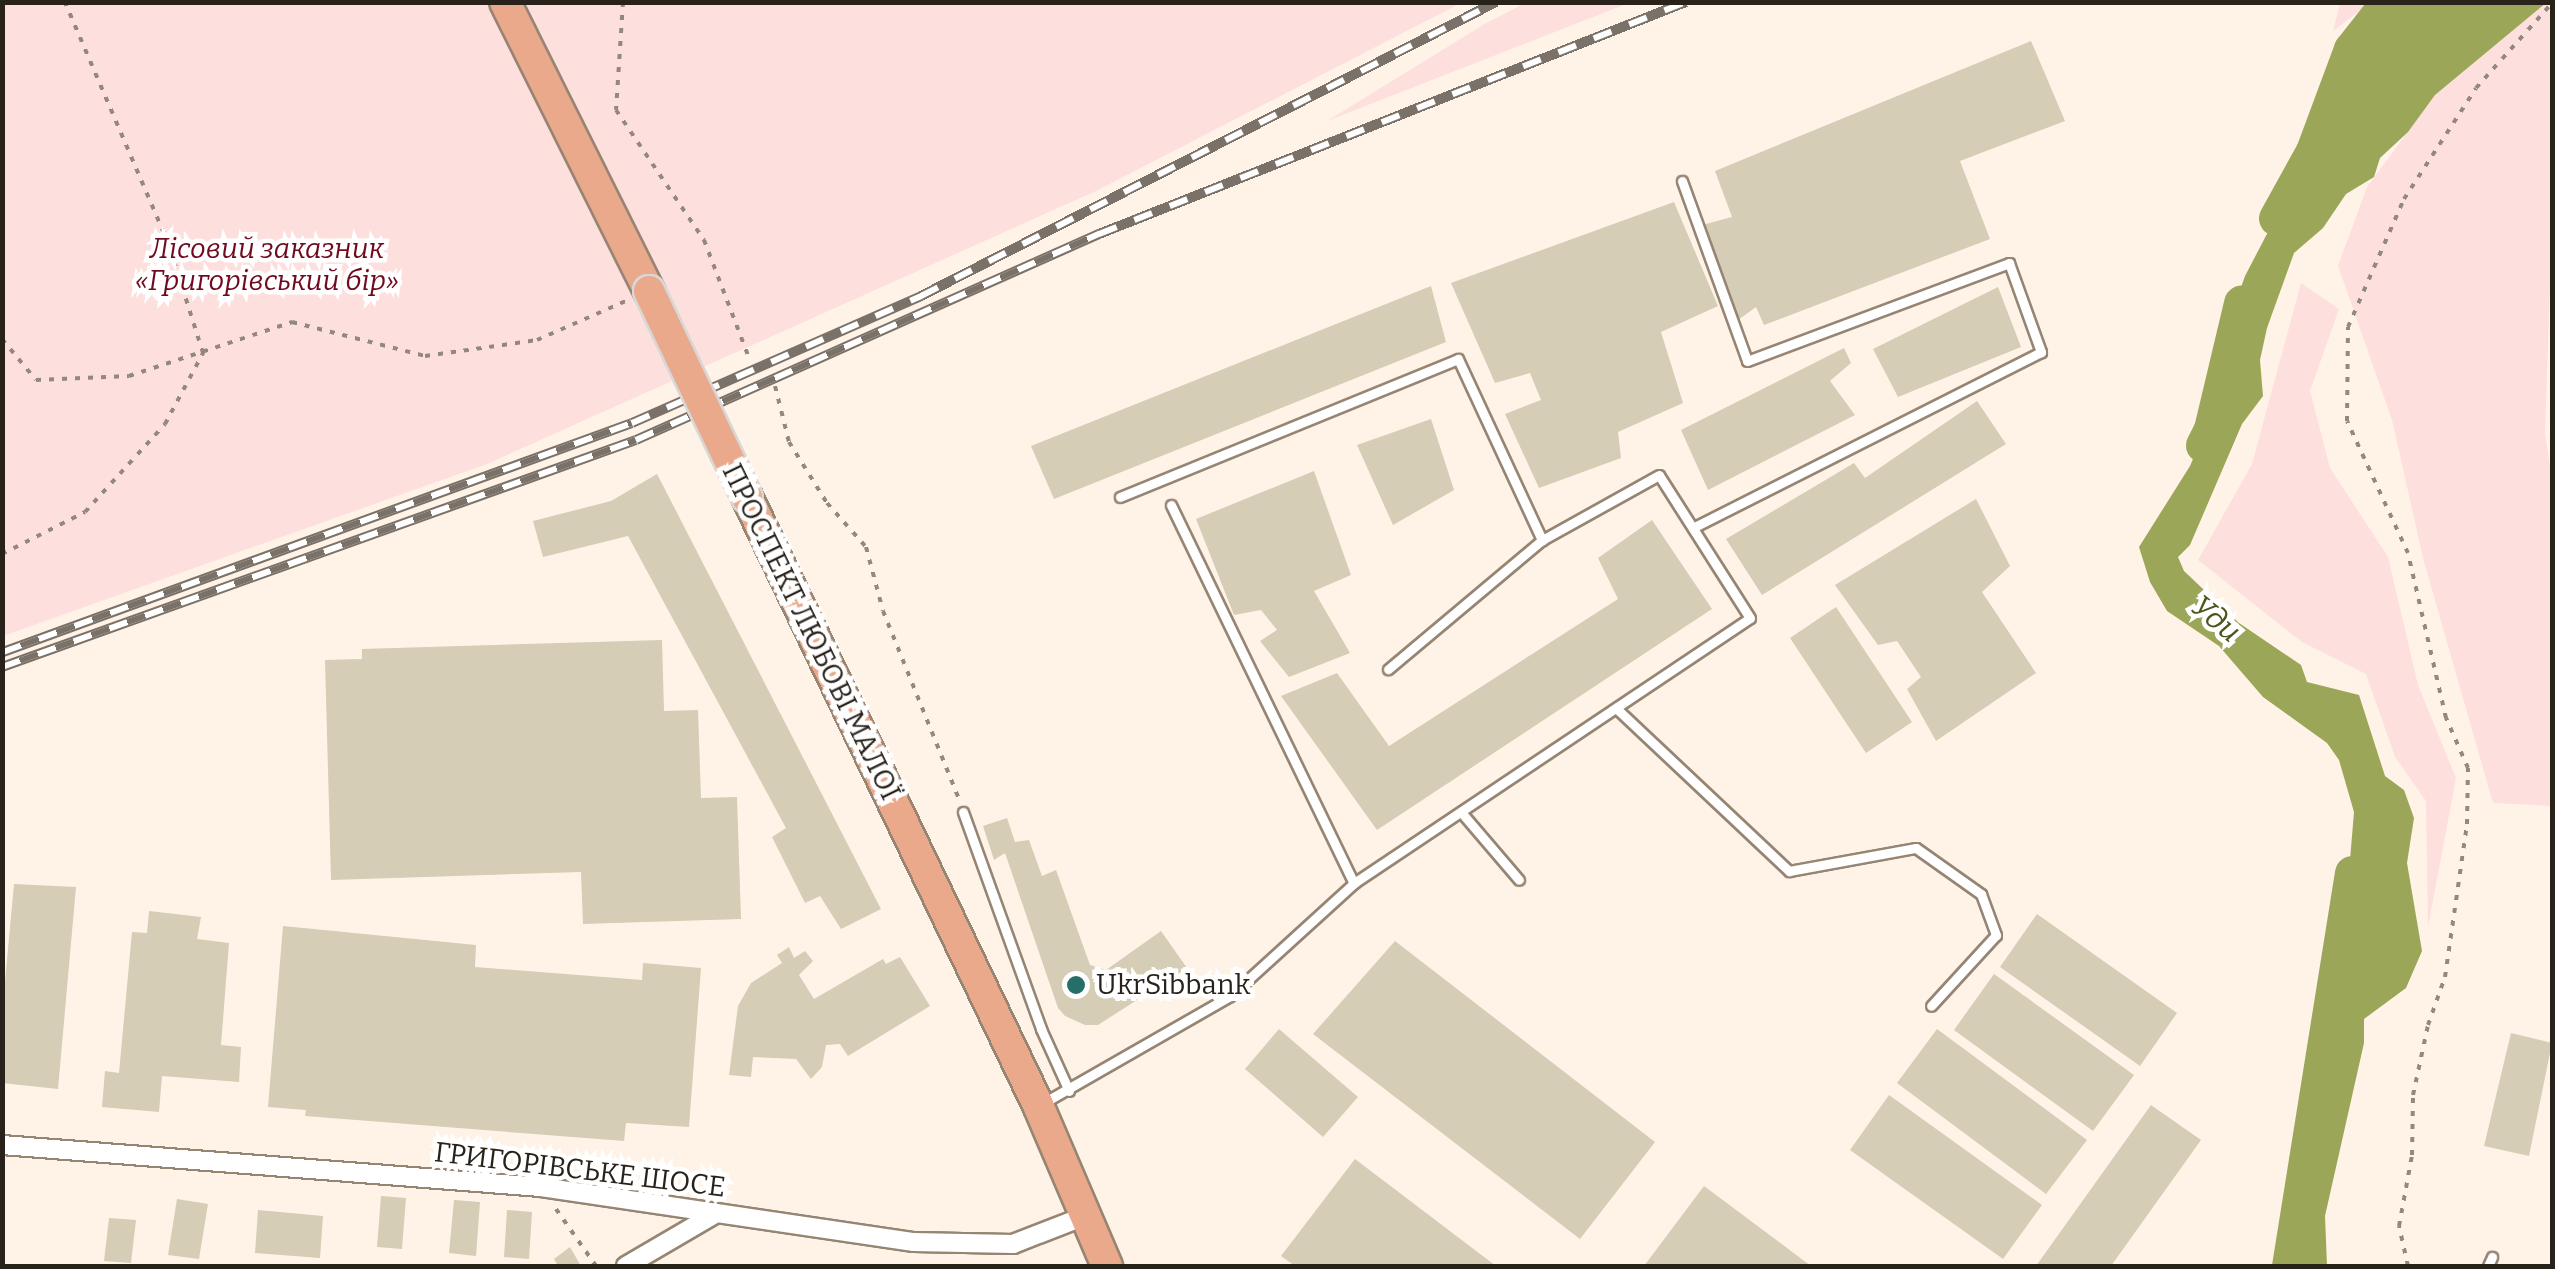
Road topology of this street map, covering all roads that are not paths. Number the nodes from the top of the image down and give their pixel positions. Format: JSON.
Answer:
{"nodes":[{"id":1,"x":505,"y":2,"type":"edge"},
{"id":2,"x":1682,"y":181,"type":"dead end"},
{"id":3,"x":1120,"y":497,"type":"dead end"},
{"id":4,"x":1171,"y":504,"type":"dead end"},
{"id":5,"x":1693,"y":528,"type":"junction"},
{"id":6,"x":1542,"y":540,"type":"junction"},
{"id":7,"x":1388,"y":669,"type":"dead end"},
{"id":8,"x":1616,"y":708,"type":"junction"},
{"id":9,"x":963,"y":812,"type":"road end"},
{"id":10,"x":1461,"y":812,"type":"junction"},
{"id":11,"x":1518,"y":880,"type":"dead end"},
{"id":12,"x":1354,"y":884,"type":"junction"},
{"id":13,"x":1931,"y":1006,"type":"dead end"},
{"id":14,"x":1068,"y":1091,"type":"junction"},
{"id":15,"x":1038,"y":1106,"type":"junction"},
{"id":16,"x":2,"y":1144,"type":"edge"},
{"id":17,"x":715,"y":1214,"type":"junction"},
{"id":18,"x":1086,"y":1216,"type":"junction"},
{"id":19,"x":626,"y":1266,"type":"edge"},
{"id":20,"x":1107,"y":1266,"type":"edge"}],
"edges":[{"from":1,"to":15,"type":"main road","name":"ПРОСПЕКТ ЛЮБОВІ МАЛОЇ","bridge":true},
{"from":2,"to":5,"type":"lane"},
{"from":3,"to":6,"type":"lane"},
{"from":4,"to":12,"type":"lane"},
{"from":5,"to":6,"type":"lane"},
{"from":5,"to":8,"type":"lane"},
{"from":6,"to":7,"type":"lane"},
{"from":8,"to":10,"type":"lane"},
{"from":8,"to":13,"type":"lane"},
{"from":9,"to":14,"type":"lane"},
{"from":10,"to":11,"type":"lane"},
{"from":10,"to":12,"type":"lane"},
{"from":12,"to":14,"type":"lane"},
{"from":14,"to":15,"type":"lane"},
{"from":15,"to":18,"type":"main road","name":"ПРОСПЕКТ ЛЮБОВІ МАЛОЇ"},
{"from":16,"to":17,"type":"street","name":"ГРИГОРІВСЬКЕ ШОСЕ"},
{"from":17,"to":18,"type":"street","name":"ГРИГОРІВСЬКЕ ШОСЕ"},
{"from":17,"to":19,"type":"street"},
{"from":18,"to":20,"type":"main road","name":"ПРОСПЕКТ ЛЮБОВІ МАЛОЇ"}]}
